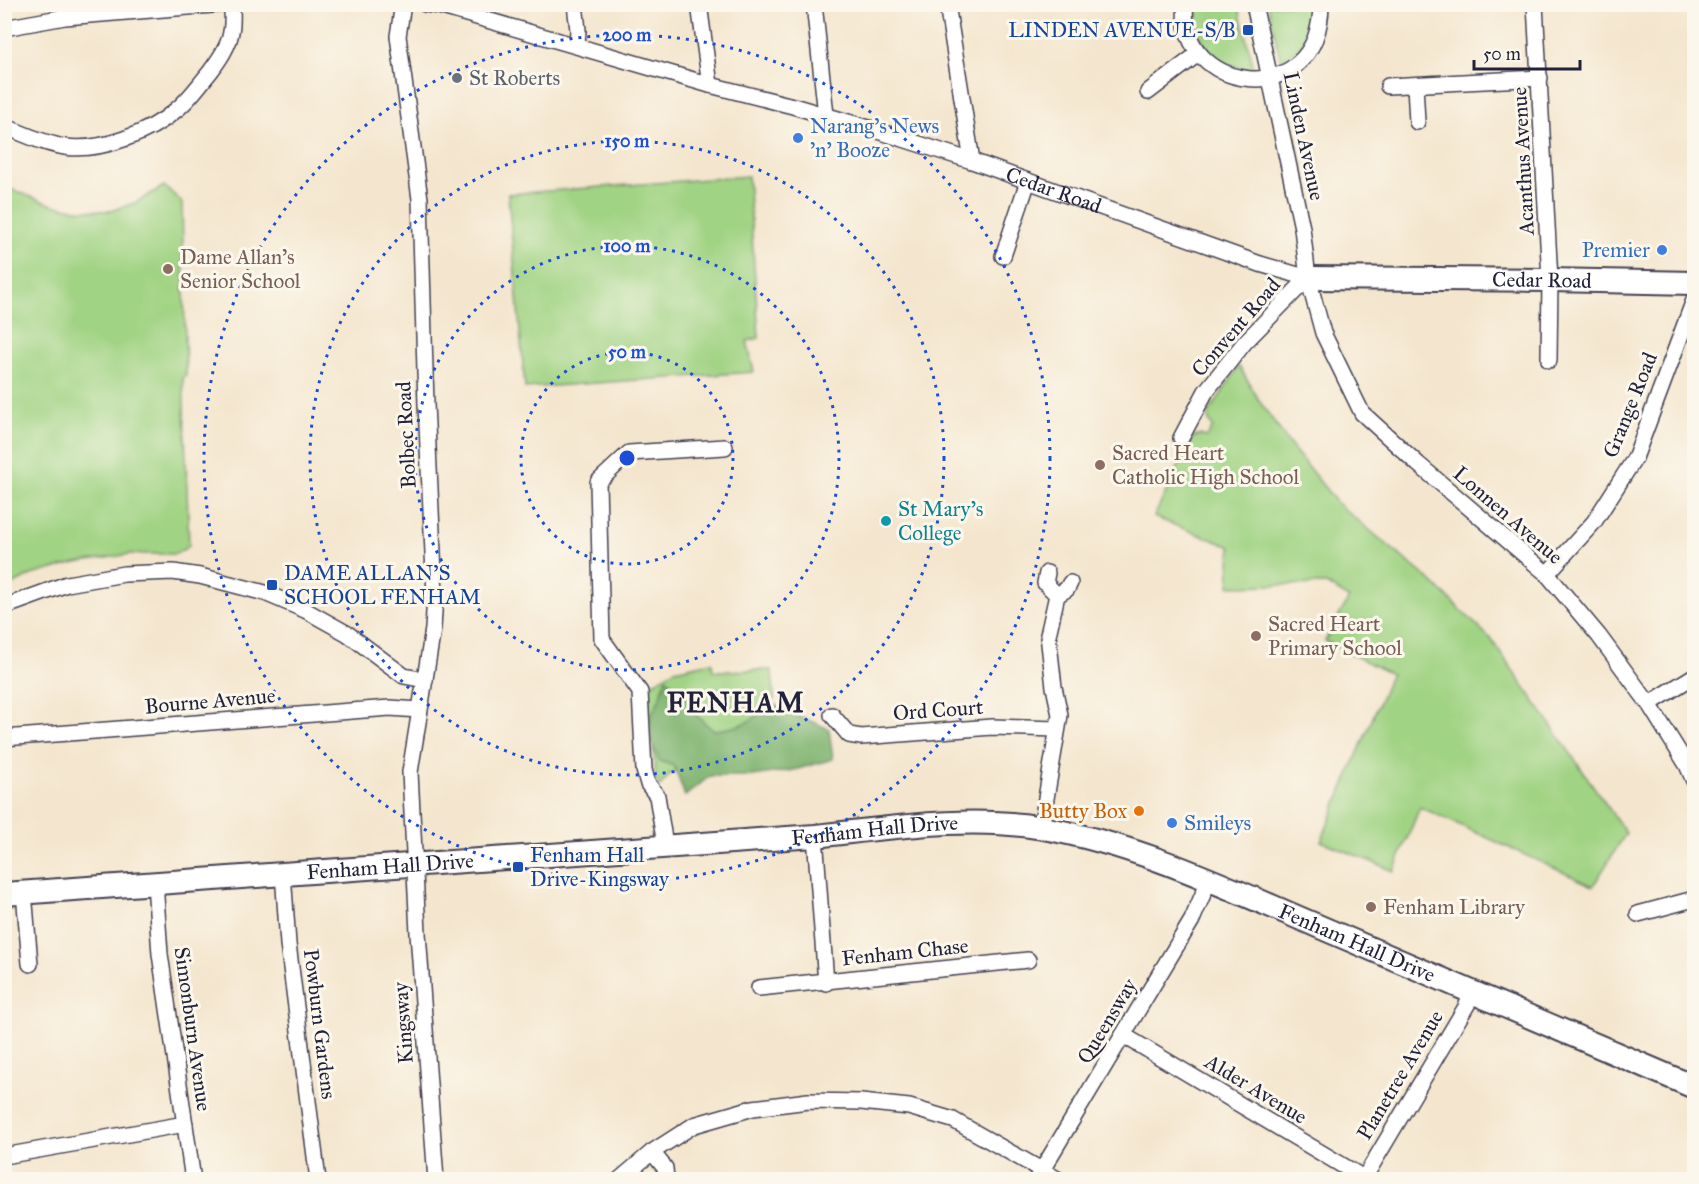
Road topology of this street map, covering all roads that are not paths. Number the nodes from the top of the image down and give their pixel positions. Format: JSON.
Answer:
{"nodes":[{"id":1,"x":225,"y":4,"type":"edge"},
{"id":2,"x":232,"y":4,"type":"edge"},
{"id":3,"x":403,"y":4,"type":"edge"},
{"id":4,"x":425,"y":4,"type":"edge"},
{"id":5,"x":574,"y":4,"type":"edge"},
{"id":6,"x":699,"y":4,"type":"edge"},
{"id":7,"x":814,"y":4,"type":"edge"},
{"id":8,"x":947,"y":4,"type":"edge"},
{"id":9,"x":1186,"y":4,"type":"edge"},
{"id":10,"x":1254,"y":4,"type":"edge"},
{"id":11,"x":1321,"y":4,"type":"edge"},
{"id":12,"x":1535,"y":4,"type":"edge"},
{"id":13,"x":4,"y":28,"type":"edge"},
{"id":14,"x":577,"y":45,"type":"junction"},
{"id":15,"x":1199,"y":53,"type":"junction"},
{"id":16,"x":1269,"y":78,"type":"junction"},
{"id":17,"x":1540,"y":78,"type":"junction"},
{"id":18,"x":710,"y":85,"type":"junction"},
{"id":19,"x":1415,"y":85,"type":"junction"},
{"id":20,"x":1388,"y":86,"type":"dead end"},
{"id":21,"x":1148,"y":92,"type":"dead end"},
{"id":22,"x":826,"y":115,"type":"junction"},
{"id":23,"x":1417,"y":123,"type":"dead end"},
{"id":24,"x":4,"y":126,"type":"edge"},
{"id":25,"x":972,"y":161,"type":"junction"},
{"id":26,"x":1028,"y":181,"type":"junction"},
{"id":27,"x":1003,"y":256,"type":"dead end"},
{"id":28,"x":1308,"y":278,"type":"junction"},
{"id":29,"x":1550,"y":280,"type":"junction"},
{"id":30,"x":1695,"y":283,"type":"edge"},
{"id":31,"x":1695,"y":300,"type":"edge"},
{"id":32,"x":1549,"y":360,"type":"dead end"},
{"id":33,"x":1181,"y":438,"type":"dead end"},
{"id":34,"x":724,"y":447,"type":"dead end"},
{"id":35,"x":1047,"y":573,"type":"dead end"},
{"id":36,"x":1547,"y":574,"type":"junction"},
{"id":37,"x":1070,"y":583,"type":"dead end"},
{"id":38,"x":1057,"y":596,"type":"junction"},
{"id":39,"x":4,"y":607,"type":"edge"},
{"id":40,"x":1695,"y":676,"type":"edge"},
{"id":41,"x":425,"y":680,"type":"junction"},
{"id":42,"x":1649,"y":704,"type":"junction"},
{"id":43,"x":419,"y":710,"type":"junction"},
{"id":44,"x":832,"y":715,"type":"dead end"},
{"id":45,"x":1057,"y":729,"type":"junction"},
{"id":46,"x":4,"y":738,"type":"edge"},
{"id":47,"x":1695,"y":780,"type":"edge"},
{"id":48,"x":1041,"y":828,"type":"junction"},
{"id":49,"x":815,"y":836,"type":"junction"},
{"id":50,"x":665,"y":845,"type":"junction"},
{"id":51,"x":414,"y":864,"type":"junction"},
{"id":52,"x":283,"y":873,"type":"junction"},
{"id":53,"x":1209,"y":880,"type":"junction"},
{"id":54,"x":155,"y":883,"type":"junction"},
{"id":55,"x":14,"y":893,"type":"edge"},
{"id":56,"x":1695,"y":899,"type":"edge"},
{"id":57,"x":1638,"y":914,"type":"dead end"},
{"id":58,"x":1028,"y":960,"type":"dead end"},
{"id":59,"x":30,"y":964,"type":"dead end"},
{"id":60,"x":826,"y":982,"type":"junction"},
{"id":61,"x":759,"y":988,"type":"dead end"},
{"id":62,"x":1471,"y":992,"type":"junction"},
{"id":63,"x":1124,"y":1035,"type":"junction"},
{"id":64,"x":1695,"y":1087,"type":"edge"},
{"id":65,"x":185,"y":1124,"type":"junction"},
{"id":66,"x":652,"y":1152,"type":"junction"},
{"id":67,"x":4,"y":1156,"type":"edge"},
{"id":68,"x":1039,"y":1174,"type":"edge"},
{"id":69,"x":193,"y":1179,"type":"edge"},
{"id":70,"x":318,"y":1179,"type":"edge"},
{"id":71,"x":436,"y":1179,"type":"edge"},
{"id":72,"x":619,"y":1179,"type":"edge"},
{"id":73,"x":666,"y":1179,"type":"edge"},
{"id":74,"x":1059,"y":1179,"type":"edge"},
{"id":75,"x":1365,"y":1179,"type":"edge"}],
"edges":[{"from":1,"to":13,"type":"street"},
{"from":2,"to":24,"type":"street"},
{"from":3,"to":41,"type":"street","name":"Bolbec Road"},
{"from":4,"to":14,"type":"street","name":"Cedar Road"},
{"from":5,"to":14,"type":"street"},
{"from":6,"to":18,"type":"street"},
{"from":7,"to":22,"type":"street"},
{"from":8,"to":25,"type":"street"},
{"from":9,"to":15,"type":"street"},
{"from":10,"to":16,"type":"street","name":"Linden Avenue"},
{"from":11,"to":16,"type":"street"},
{"from":12,"to":17,"type":"street","name":"Acanthus Avenue"},
{"from":14,"to":18,"type":"street","name":"Cedar Road"},
{"from":15,"to":16,"type":"street"},
{"from":15,"to":21,"type":"street"},
{"from":16,"to":28,"type":"street","name":"Linden Avenue"},
{"from":17,"to":19,"type":"street"},
{"from":17,"to":29,"type":"street","name":"Acanthus Avenue"},
{"from":18,"to":22,"type":"street","name":"Cedar Road"},
{"from":19,"to":20,"type":"street"},
{"from":19,"to":23,"type":"street"},
{"from":22,"to":25,"type":"street","name":"Cedar Road"},
{"from":25,"to":26,"type":"street","name":"Cedar Road"},
{"from":26,"to":27,"type":"street"},
{"from":26,"to":28,"type":"street","name":"Cedar Road"},
{"from":28,"to":29,"type":"street","name":"Cedar Road"},
{"from":28,"to":33,"type":"street","name":"Convent Road"},
{"from":28,"to":36,"type":"street","name":"Lonnen Avenue"},
{"from":29,"to":30,"type":"street","name":"Cedar Road"},
{"from":29,"to":32,"type":"street","name":"Acanthus Avenue"},
{"from":31,"to":36,"type":"street","name":"Grange Road"},
{"from":34,"to":50,"type":"street"},
{"from":35,"to":38,"type":"street"},
{"from":36,"to":42,"type":"street","name":"Lonnen Avenue"},
{"from":37,"to":38,"type":"street"},
{"from":38,"to":45,"type":"street"},
{"from":39,"to":41,"type":"street"},
{"from":40,"to":42,"type":"street"},
{"from":41,"to":43,"type":"street","name":"Bolbec Road"},
{"from":42,"to":47,"type":"street","name":"Lonnen Avenue"},
{"from":43,"to":46,"type":"street","name":"Bourne Avenue"},
{"from":43,"to":51,"type":"street","name":"Bolbec Road"},
{"from":44,"to":45,"type":"street","name":"Ord Court"},
{"from":45,"to":48,"type":"street"},
{"from":48,"to":49,"type":"street","name":"Fenham Hall Drive"},
{"from":48,"to":53,"type":"street","name":"Fenham Hall Drive"},
{"from":49,"to":50,"type":"street","name":"Fenham Hall Drive"},
{"from":49,"to":60,"type":"street","name":"Fenham Chase"},
{"from":50,"to":51,"type":"street","name":"Fenham Hall Drive"},
{"from":51,"to":52,"type":"street","name":"Fenham Hall Drive"},
{"from":51,"to":71,"type":"street","name":"Kingsway"},
{"from":52,"to":54,"type":"street","name":"Fenham Hall Drive"},
{"from":52,"to":70,"type":"street","name":"Powburn Gardens"},
{"from":53,"to":62,"type":"street","name":"Fenham Hall Drive"},
{"from":53,"to":63,"type":"street","name":"Queensway"},
{"from":54,"to":55,"type":"street","name":"Fenham Hall Drive"},
{"from":54,"to":65,"type":"street","name":"Simonburn Avenue"},
{"from":55,"to":59,"type":"street"},
{"from":56,"to":57,"type":"street"},
{"from":58,"to":60,"type":"street","name":"Fenham Chase"},
{"from":60,"to":61,"type":"street"},
{"from":62,"to":64,"type":"street","name":"Fenham Hall Drive"},
{"from":62,"to":75,"type":"street","name":"Planetree Avenue"},
{"from":63,"to":68,"type":"street","name":"Queensway"},
{"from":63,"to":75,"type":"street","name":"Alder Avenue"},
{"from":65,"to":67,"type":"street"},
{"from":65,"to":69,"type":"street","name":"Simonburn Avenue"},
{"from":66,"to":68,"type":"street"},
{"from":66,"to":72,"type":"street"},
{"from":66,"to":73,"type":"street"},
{"from":68,"to":74,"type":"street"}]}
